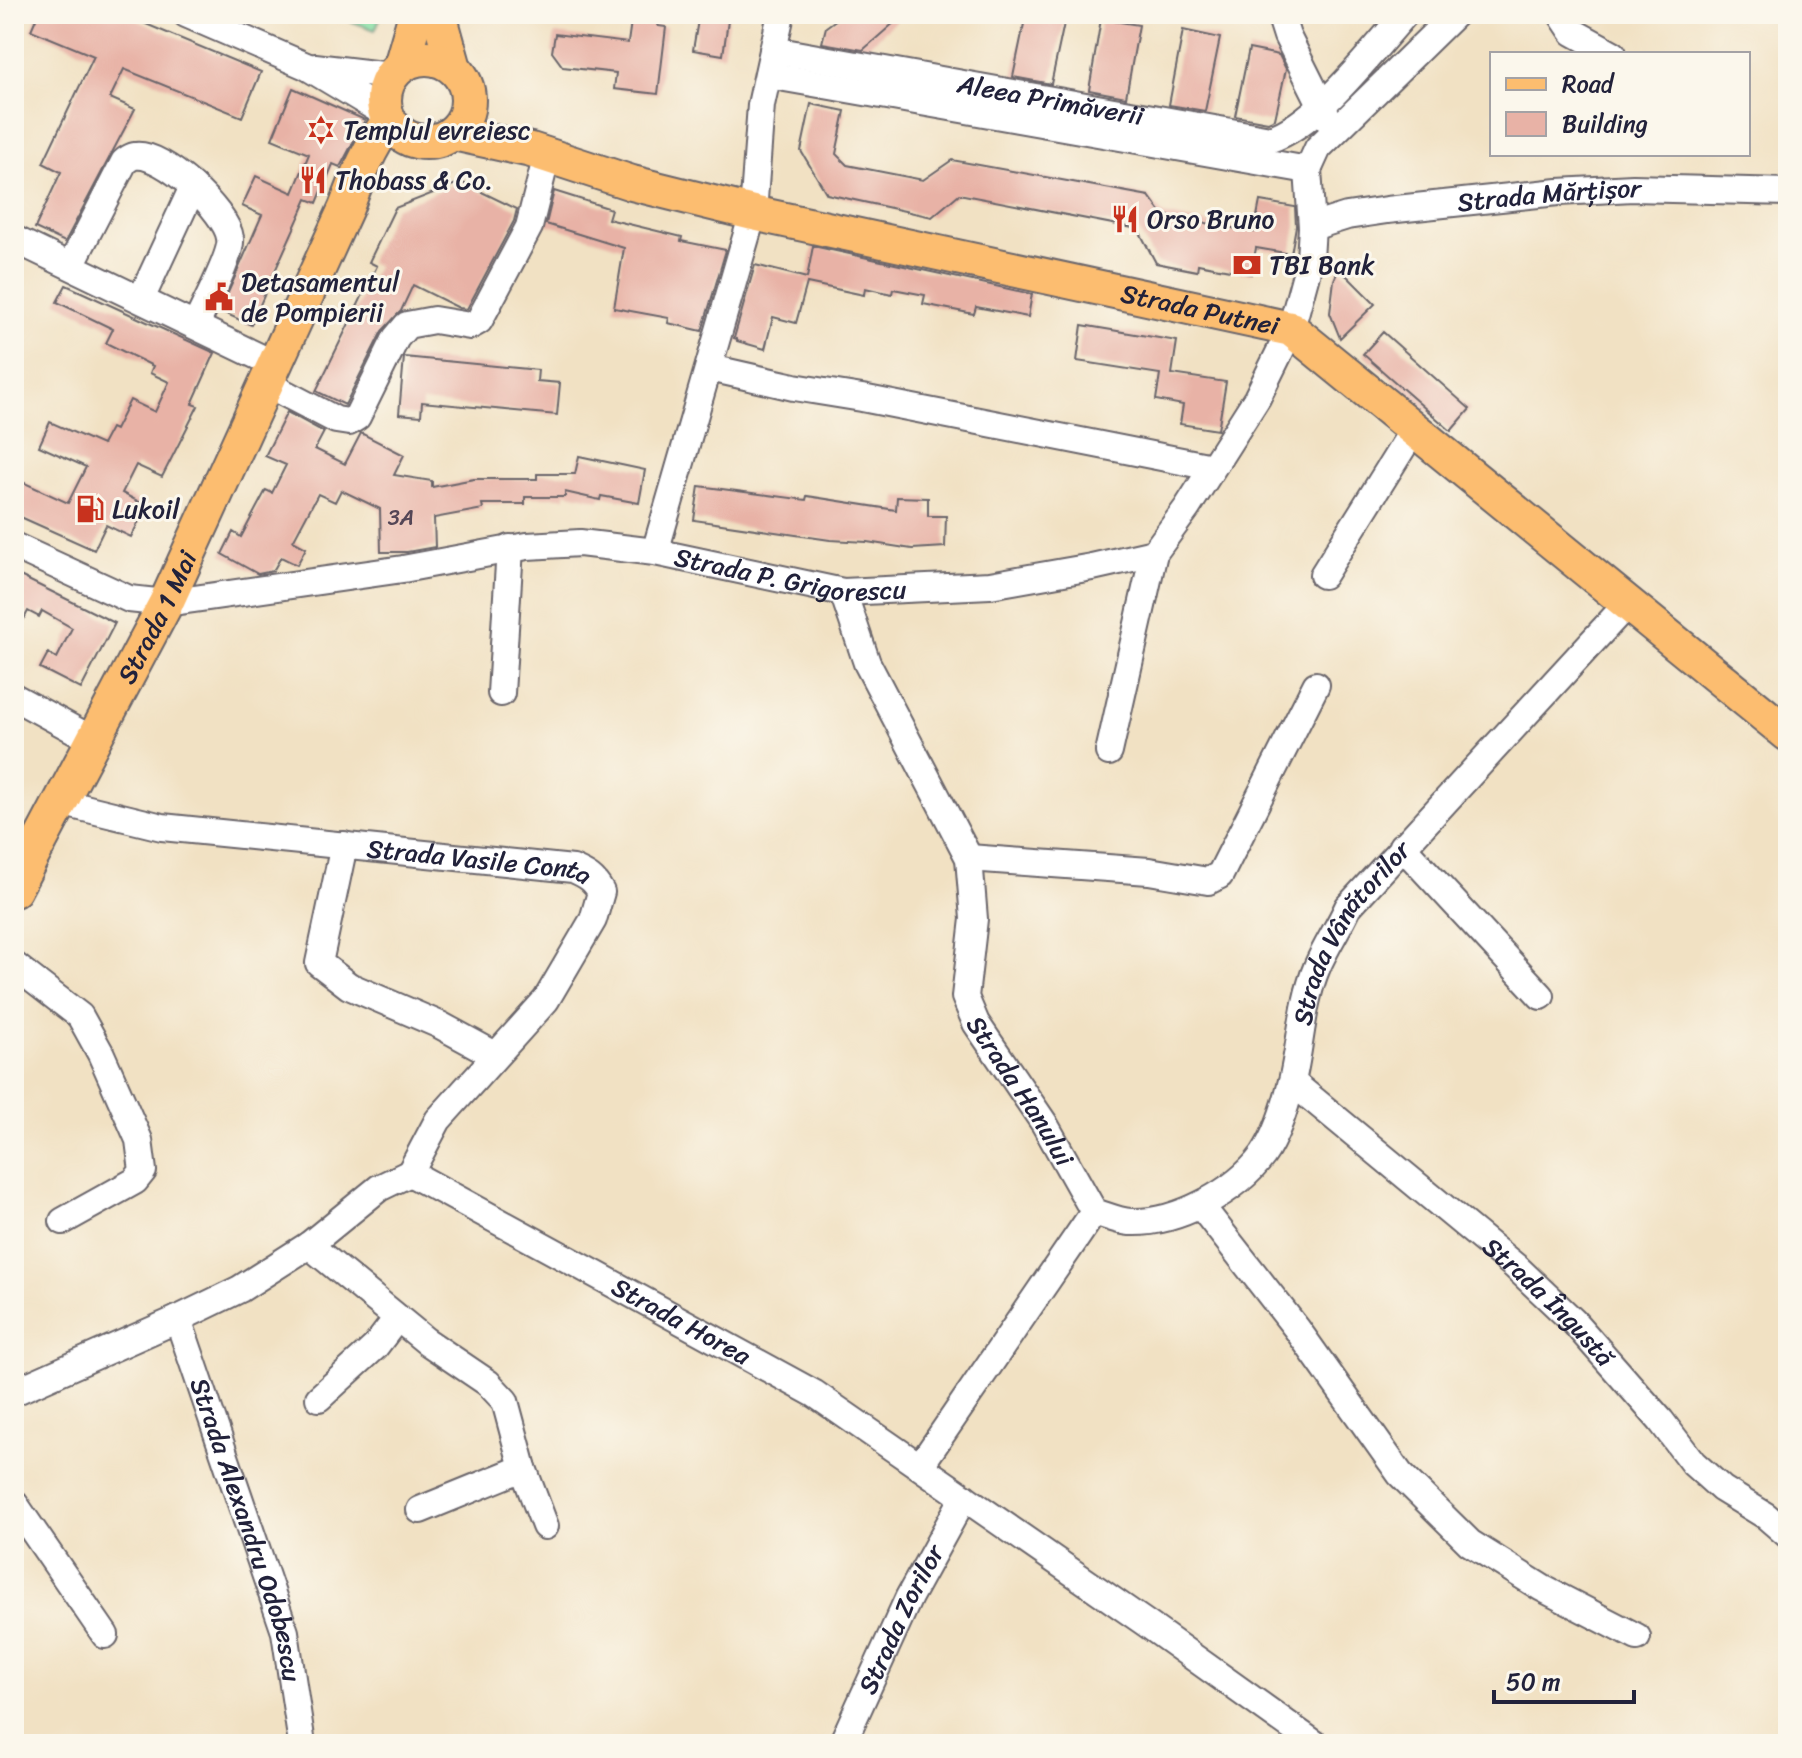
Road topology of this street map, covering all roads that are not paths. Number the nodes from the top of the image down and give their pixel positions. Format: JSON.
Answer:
{"nodes":[{"id":1,"x":186,"y":14,"type":"edge"},
{"id":2,"x":416,"y":14,"type":"edge"},
{"id":3,"x":439,"y":14,"type":"edge"},
{"id":4,"x":781,"y":14,"type":"edge"},
{"id":5,"x":1280,"y":14,"type":"edge"},
{"id":6,"x":1455,"y":14,"type":"edge"},
{"id":7,"x":1561,"y":14,"type":"edge"},
{"id":8,"x":1395,"y":18,"type":"edge"},
{"id":9,"x":1609,"y":52,"type":"edge"},
{"id":10,"x":770,"y":62,"type":"junction"},
{"id":11,"x":306,"y":66,"type":"junction"},
{"id":12,"x":454,"y":68,"type":"junction"},
{"id":13,"x":396,"y":71,"type":"junction"},
{"id":14,"x":468,"y":100,"type":"junction"},
{"id":15,"x":1321,"y":106,"type":"junction"},
{"id":16,"x":397,"y":125,"type":"junction"},
{"id":17,"x":1335,"y":130,"type":"junction"},
{"id":18,"x":453,"y":133,"type":"junction"},
{"id":19,"x":539,"y":152,"type":"junction"},
{"id":20,"x":1308,"y":170,"type":"junction"},
{"id":21,"x":193,"y":187,"type":"junction"},
{"id":22,"x":1788,"y":192,"type":"edge"},
{"id":23,"x":753,"y":213,"type":"junction"},
{"id":24,"x":1312,"y":227,"type":"junction"},
{"id":25,"x":14,"y":239,"type":"edge"},
{"id":26,"x":71,"y":265,"type":"junction"},
{"id":27,"x":141,"y":299,"type":"junction"},
{"id":28,"x":196,"y":325,"type":"junction"},
{"id":29,"x":1291,"y":329,"type":"junction"},
{"id":30,"x":710,"y":368,"type":"junction"},
{"id":31,"x":270,"y":373,"type":"junction"},
{"id":32,"x":1414,"y":429,"type":"junction"},
{"id":33,"x":1212,"y":467,"type":"junction"},
{"id":34,"x":14,"y":546,"type":"edge"},
{"id":35,"x":510,"y":548,"type":"junction"},
{"id":36,"x":655,"y":552,"type":"junction"},
{"id":37,"x":1154,"y":553,"type":"junction"},
{"id":38,"x":1323,"y":575,"type":"dead end"},
{"id":39,"x":843,"y":592,"type":"junction"},
{"id":40,"x":166,"y":603,"type":"junction"},
{"id":41,"x":1627,"y":604,"type":"junction"},
{"id":42,"x":1316,"y":685,"type":"dead end"},
{"id":43,"x":501,"y":693,"type":"dead end"},
{"id":44,"x":14,"y":697,"type":"edge"},
{"id":45,"x":1788,"y":734,"type":"edge"},
{"id":46,"x":93,"y":740,"type":"junction"},
{"id":47,"x":1109,"y":752,"type":"dead end"},
{"id":48,"x":60,"y":802,"type":"junction"},
{"id":49,"x":344,"y":845,"type":"junction"},
{"id":50,"x":1402,"y":846,"type":"junction"},
{"id":51,"x":969,"y":858,"type":"junction"},
{"id":52,"x":14,"y":890,"type":"edge"},
{"id":53,"x":14,"y":965,"type":"edge"},
{"id":54,"x":1541,"y":996,"type":"dead end"},
{"id":55,"x":495,"y":1055,"type":"junction"},
{"id":56,"x":1292,"y":1082,"type":"junction"},
{"id":57,"x":410,"y":1173,"type":"junction"},
{"id":58,"x":1201,"y":1206,"type":"junction"},
{"id":59,"x":1094,"y":1212,"type":"junction"},
{"id":60,"x":63,"y":1221,"type":"dead end"},
{"id":61,"x":309,"y":1245,"type":"junction"},
{"id":62,"x":397,"y":1318,"type":"junction"},
{"id":63,"x":178,"y":1319,"type":"junction"},
{"id":64,"x":14,"y":1392,"type":"edge"},
{"id":65,"x":319,"y":1398,"type":"dead end"},
{"id":66,"x":920,"y":1466,"type":"junction"},
{"id":67,"x":523,"y":1468,"type":"junction"},
{"id":68,"x":964,"y":1497,"type":"junction"},
{"id":69,"x":14,"y":1503,"type":"edge"},
{"id":70,"x":420,"y":1510,"type":"dead end"},
{"id":71,"x":545,"y":1526,"type":"dead end"},
{"id":72,"x":1788,"y":1535,"type":"edge"},
{"id":73,"x":105,"y":1635,"type":"dead end"},
{"id":74,"x":1637,"y":1637,"type":"dead end"},
{"id":75,"x":302,"y":1744,"type":"edge"},
{"id":76,"x":842,"y":1744,"type":"edge"},
{"id":77,"x":1315,"y":1744,"type":"edge"}],
"edges":[{"from":1,"to":11,"type":"street"},
{"from":2,"to":13,"type":"main road"},
{"from":3,"to":12,"type":"main road"},
{"from":4,"to":10,"type":"street"},
{"from":5,"to":15,"type":"street"},
{"from":6,"to":17,"type":"street"},
{"from":7,"to":9,"type":"street"},
{"from":8,"to":15,"type":"street","name":"Aleea Primăverii"},
{"from":10,"to":15,"type":"street","name":"Aleea Primăverii"},
{"from":10,"to":20,"type":"street","name":"Aleea Primăverii"},
{"from":10,"to":23,"type":"street"},
{"from":11,"to":13,"type":"street"},
{"from":11,"to":16,"type":"street"},
{"from":12,"to":13,"type":"main road"},
{"from":12,"to":14,"type":"main road"},
{"from":13,"to":16,"type":"main road"},
{"from":14,"to":18,"type":"main road"},
{"from":14,"to":19,"type":"main road","name":"Strada Putnei"},
{"from":15,"to":17,"type":"street"},
{"from":16,"to":18,"type":"main road"},
{"from":16,"to":31,"type":"main road","name":"Strada 1 Mai"},
{"from":17,"to":20,"type":"street"},
{"from":18,"to":19,"type":"main road","name":"Strada Putnei"},
{"from":19,"to":23,"type":"main road","name":"Strada Putnei"},
{"from":19,"to":31,"type":"street"},
{"from":20,"to":24,"type":"street"},
{"from":21,"to":26,"type":"street"},
{"from":21,"to":27,"type":"street"},
{"from":21,"to":28,"type":"street"},
{"from":22,"to":24,"type":"street","name":"Strada Mărțișor"},
{"from":23,"to":29,"type":"main road","name":"Strada Putnei"},
{"from":23,"to":30,"type":"street"},
{"from":24,"to":29,"type":"street"},
{"from":25,"to":26,"type":"street"},
{"from":26,"to":27,"type":"street"},
{"from":27,"to":28,"type":"street"},
{"from":28,"to":31,"type":"street"},
{"from":29,"to":32,"type":"main road","name":"Strada Putnei"},
{"from":29,"to":33,"type":"street"},
{"from":30,"to":33,"type":"street"},
{"from":30,"to":36,"type":"street"},
{"from":31,"to":40,"type":"main road","name":"Strada 1 Mai"},
{"from":32,"to":38,"type":"street"},
{"from":32,"to":41,"type":"main road","name":"Strada Putnei"},
{"from":33,"to":37,"type":"street"},
{"from":34,"to":40,"type":"street","name":"Strada P. Grigorescu"},
{"from":35,"to":36,"type":"street","name":"Strada P. Grigorescu"},
{"from":35,"to":40,"type":"street","name":"Strada P. Grigorescu"},
{"from":35,"to":43,"type":"street"},
{"from":36,"to":39,"type":"street","name":"Strada P. Grigorescu"},
{"from":37,"to":39,"type":"street","name":"Strada P. Grigorescu"},
{"from":37,"to":47,"type":"street"},
{"from":39,"to":51,"type":"street","name":"Strada Hanului"},
{"from":40,"to":46,"type":"main road","name":"Strada 1 Mai"},
{"from":41,"to":45,"type":"main road","name":"Strada Putnei"},
{"from":41,"to":50,"type":"street","name":"Strada Vânătorilor"},
{"from":42,"to":51,"type":"street"},
{"from":44,"to":46,"type":"street"},
{"from":46,"to":48,"type":"main road","name":"Strada 1 Mai"},
{"from":48,"to":49,"type":"street","name":"Strada Vasile Conta"},
{"from":48,"to":52,"type":"main road","name":"Strada 1 Mai"},
{"from":49,"to":55,"type":"street","name":"Strada Vasile Conta"},
{"from":49,"to":55,"type":"street","name":"Strada Vasile Conta"},
{"from":50,"to":54,"type":"street"},
{"from":50,"to":56,"type":"street","name":"Strada Vânătorilor"},
{"from":51,"to":59,"type":"street","name":"Strada Hanului"},
{"from":53,"to":60,"type":"street"},
{"from":55,"to":57,"type":"street","name":"Strada Vasile Conta"},
{"from":56,"to":58,"type":"street","name":"Strada Vânătorilor"},
{"from":56,"to":72,"type":"street","name":"Strada Îngustă"},
{"from":57,"to":61,"type":"street"},
{"from":57,"to":66,"type":"street","name":"Strada Horea"},
{"from":58,"to":59,"type":"street","name":"Strada Vânătorilor"},
{"from":58,"to":74,"type":"street"},
{"from":59,"to":66,"type":"street"},
{"from":61,"to":62,"type":"street"},
{"from":61,"to":63,"type":"street"},
{"from":62,"to":65,"type":"street"},
{"from":62,"to":67,"type":"street"},
{"from":63,"to":64,"type":"street"},
{"from":63,"to":75,"type":"street","name":"Strada Alexandru Odobescu"},
{"from":66,"to":68,"type":"street","name":"Strada Horea"},
{"from":67,"to":70,"type":"street"},
{"from":67,"to":71,"type":"street"},
{"from":68,"to":76,"type":"street","name":"Strada Zorilor"},
{"from":68,"to":77,"type":"street","name":"Strada Horea"},
{"from":69,"to":73,"type":"street"}]}
